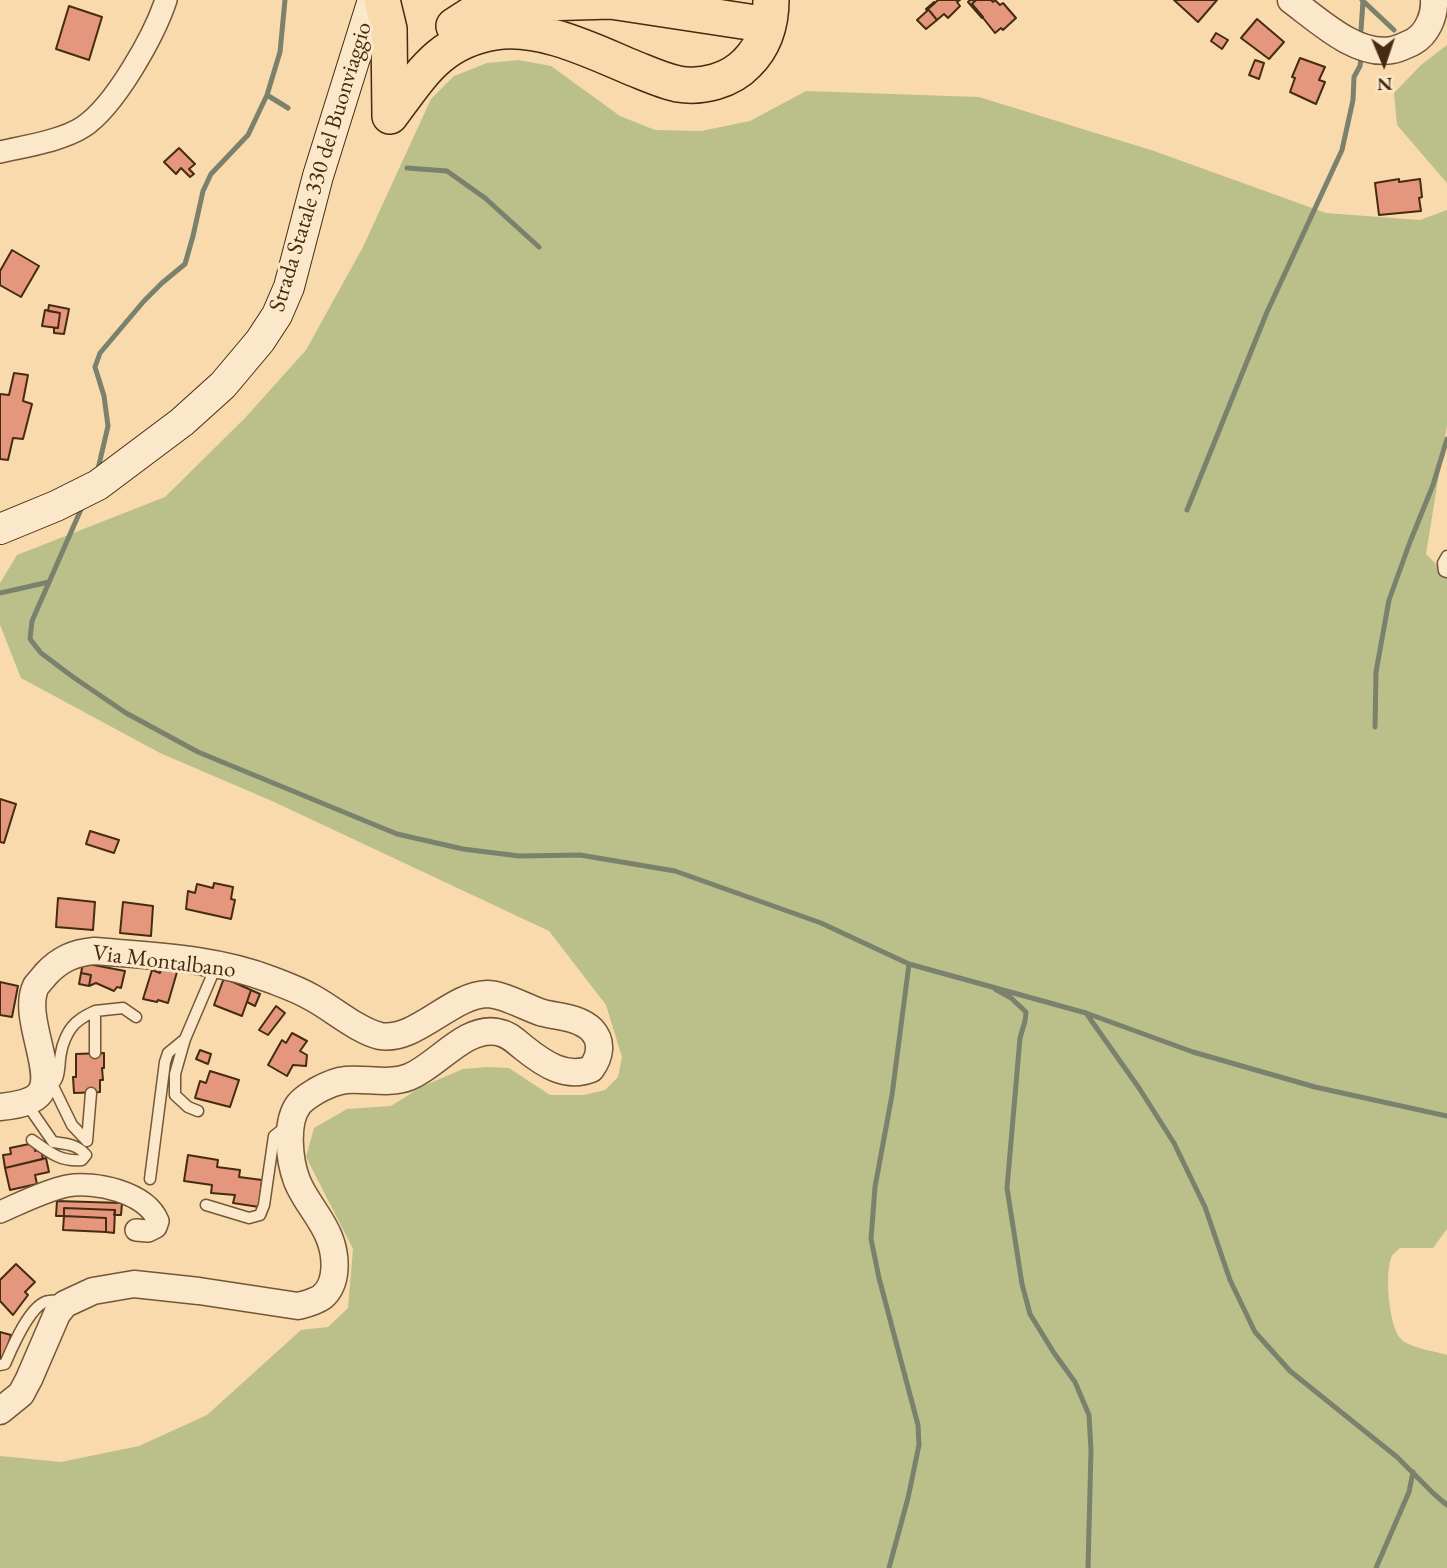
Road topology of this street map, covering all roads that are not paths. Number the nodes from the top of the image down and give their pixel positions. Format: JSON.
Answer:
{"nodes":[{"id":1,"x":166,"y":0,"type":"edge"},
{"id":2,"x":373,"y":0,"type":"edge"},
{"id":3,"x":382,"y":0,"type":"edge"},
{"id":4,"x":1291,"y":0,"type":"edge"},
{"id":5,"x":1434,"y":0,"type":"edge"},
{"id":6,"x":1440,"y":0,"type":"edge"},
{"id":7,"x":608,"y":1,"type":"edge"},
{"id":8,"x":1447,"y":4,"type":"edge"},
{"id":9,"x":760,"y":11,"type":"edge"},
{"id":10,"x":390,"y":116,"type":"junction"},
{"id":11,"x":0,"y":152,"type":"edge"},
{"id":12,"x":0,"y":529,"type":"edge"},
{"id":13,"x":1447,"y":556,"type":"edge"},
{"id":14,"x":1447,"y":572,"type":"edge"},
{"id":15,"x":217,"y":964,"type":"junction"},
{"id":16,"x":95,"y":1011,"type":"junction"},
{"id":17,"x":136,"y":1017,"type":"dead end"},
{"id":18,"x":185,"y":1039,"type":"junction"},
{"id":19,"x":95,"y":1053,"type":"dead end"},
{"id":20,"x":91,"y":1093,"type":"dead end"},
{"id":21,"x":21,"y":1100,"type":"edge"},
{"id":22,"x":198,"y":1111,"type":"dead end"},
{"id":23,"x":290,"y":1123,"type":"junction"},
{"id":24,"x":32,"y":1140,"type":"dead end"},
{"id":25,"x":150,"y":1180,"type":"dead end"},
{"id":26,"x":206,"y":1205,"type":"dead end"},
{"id":27,"x":0,"y":1212,"type":"edge"},
{"id":28,"x":136,"y":1230,"type":"dead end"},
{"id":29,"x":75,"y":1298,"type":"junction"},
{"id":30,"x":0,"y":1365,"type":"edge"},
{"id":31,"x":0,"y":1411,"type":"edge"}],
"edges":[{"from":1,"to":11,"type":"street"},
{"from":2,"to":12,"type":"main road","name":"Strada Statale 330 del Buonviaggio"},
{"from":3,"to":10,"type":"highway"},
{"from":4,"to":5,"type":"street"},
{"from":6,"to":8,"type":"lane"},
{"from":7,"to":9,"type":"highway"},
{"from":7,"to":10,"type":"highway"},
{"from":9,"to":10,"type":"highway"},
{"from":13,"to":14,"type":"lane"},
{"from":15,"to":18,"type":"lane"},
{"from":15,"to":21,"type":"street","name":"Via Montalbano"},
{"from":15,"to":23,"type":"street","name":"Via Montalbano"},
{"from":16,"to":17,"type":"lane"},
{"from":16,"to":19,"type":"lane"},
{"from":16,"to":21,"type":"lane"},
{"from":18,"to":22,"type":"lane"},
{"from":18,"to":25,"type":"lane"},
{"from":20,"to":21,"type":"lane"},
{"from":21,"to":24,"type":"lane"},
{"from":23,"to":26,"type":"lane"},
{"from":23,"to":29,"type":"street"},
{"from":27,"to":28,"type":"street"},
{"from":29,"to":30,"type":"lane"},
{"from":29,"to":31,"type":"street"}]}
